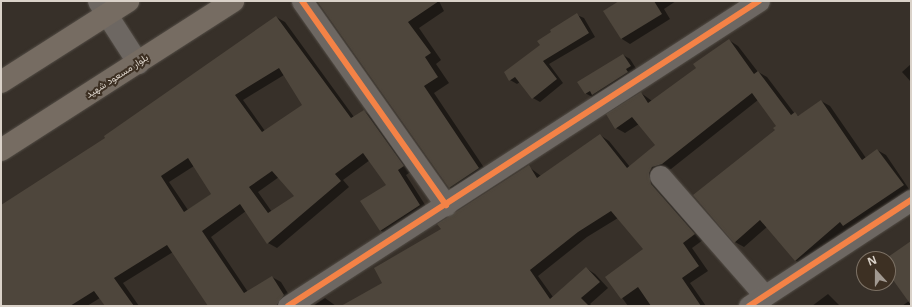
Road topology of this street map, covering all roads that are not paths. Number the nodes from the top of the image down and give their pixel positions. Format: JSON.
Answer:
{"nodes":[{"id":1,"x":128,"y":1,"type":"edge"},
{"id":2,"x":233,"y":1,"type":"edge"},
{"id":3,"x":302,"y":1,"type":"edge"},
{"id":4,"x":759,"y":1,"type":"edge"},
{"id":5,"x":102,"y":8,"type":"edge"},
{"id":6,"x":138,"y":63,"type":"junction"},
{"id":7,"x":1,"y":82,"type":"edge"},
{"id":8,"x":1,"y":150,"type":"edge"},
{"id":9,"x":660,"y":176,"type":"dead end"},
{"id":10,"x":911,"y":200,"type":"edge"},
{"id":11,"x":446,"y":205,"type":"junction"},
{"id":12,"x":757,"y":301,"type":"edge"},
{"id":13,"x":288,"y":306,"type":"edge"}],
"edges":[{"from":1,"to":5,"type":"main road"},
{"from":2,"to":6,"type":"main road","name":"بلوار مسعود شهید"},
{"from":3,"to":11,"type":"street"},
{"from":4,"to":11,"type":"street"},
{"from":5,"to":6,"type":"street"},
{"from":5,"to":7,"type":"main road"},
{"from":6,"to":8,"type":"main road","name":"بلوار مسعود شهید"},
{"from":9,"to":12,"type":"street"},
{"from":10,"to":12,"type":"street"},
{"from":11,"to":13,"type":"street"}]}
